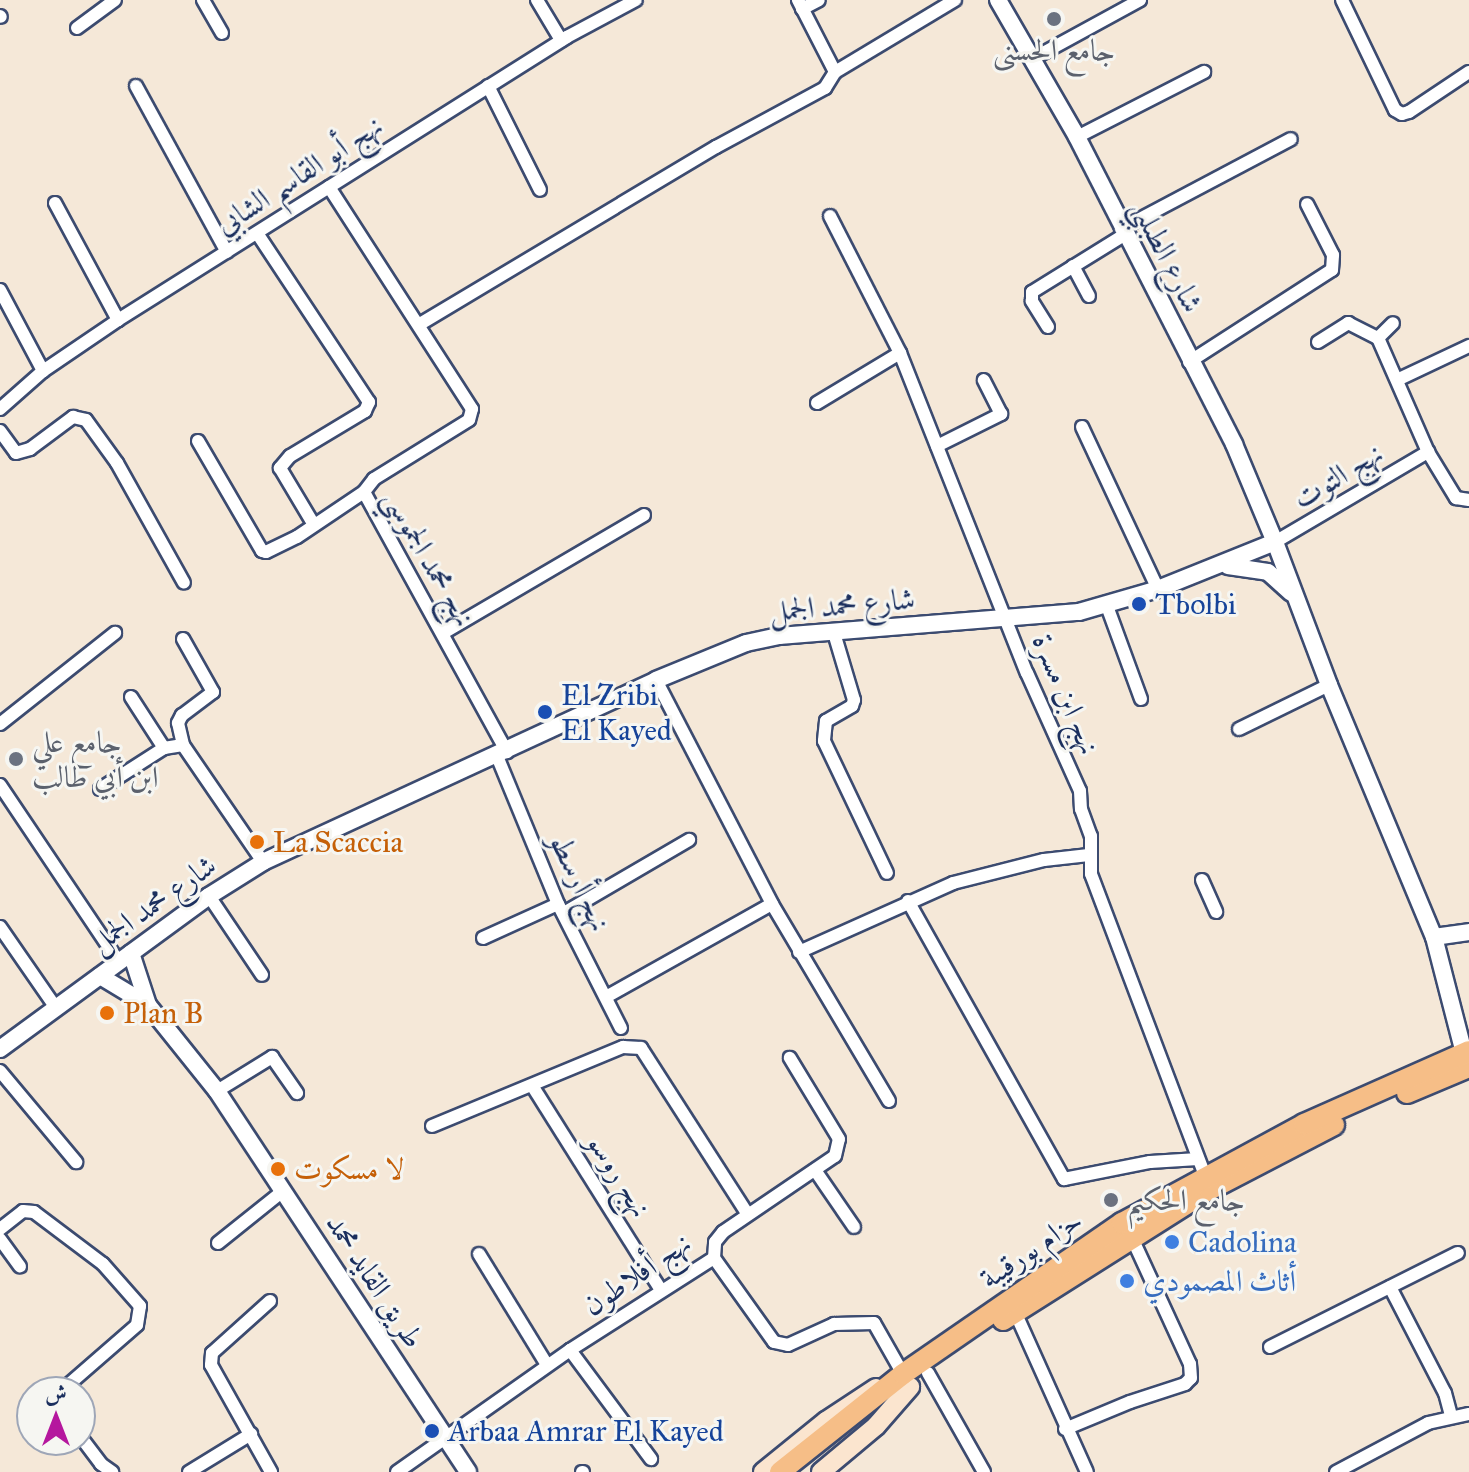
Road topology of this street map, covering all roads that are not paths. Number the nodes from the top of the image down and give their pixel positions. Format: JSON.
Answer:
{"nodes":[{"id":1,"x":115,"y":0,"type":"edge"},
{"id":2,"x":203,"y":0,"type":"edge"},
{"id":3,"x":537,"y":0,"type":"edge"},
{"id":4,"x":636,"y":0,"type":"edge"},
{"id":5,"x":819,"y":0,"type":"edge"},
{"id":6,"x":955,"y":0,"type":"edge"},
{"id":7,"x":998,"y":0,"type":"edge"},
{"id":8,"x":1140,"y":0,"type":"edge"},
{"id":9,"x":1342,"y":0,"type":"edge"},
{"id":10,"x":800,"y":5,"type":"edge"},
{"id":11,"x":77,"y":28,"type":"dead end"},
{"id":12,"x":222,"y":33,"type":"dead end"},
{"id":13,"x":561,"y":40,"type":"junction"},
{"id":14,"x":1034,"y":58,"type":"junction"},
{"id":15,"x":835,"y":72,"type":"junction"},
{"id":16,"x":1204,"y":72,"type":"dead end"},
{"id":17,"x":1469,"y":72,"type":"edge"},
{"id":18,"x":136,"y":86,"type":"dead end"},
{"id":19,"x":488,"y":86,"type":"junction"},
{"id":20,"x":1077,"y":137,"type":"junction"},
{"id":21,"x":1291,"y":139,"type":"dead end"},
{"id":22,"x":329,"y":187,"type":"junction"},
{"id":23,"x":540,"y":190,"type":"dead end"},
{"id":24,"x":55,"y":203,"type":"dead end"},
{"id":25,"x":1307,"y":204,"type":"dead end"},
{"id":26,"x":830,"y":216,"type":"dead end"},
{"id":27,"x":1123,"y":232,"type":"junction"},
{"id":28,"x":257,"y":233,"type":"junction"},
{"id":29,"x":227,"y":252,"type":"junction"},
{"id":30,"x":1073,"y":266,"type":"junction"},
{"id":31,"x":0,"y":290,"type":"edge"},
{"id":32,"x":1089,"y":296,"type":"dead end"},
{"id":33,"x":118,"y":320,"type":"junction"},
{"id":34,"x":1393,"y":323,"type":"dead end"},
{"id":35,"x":420,"y":324,"type":"junction"},
{"id":36,"x":1048,"y":327,"type":"dead end"},
{"id":37,"x":1378,"y":338,"type":"junction"},
{"id":38,"x":1318,"y":342,"type":"dead end"},
{"id":39,"x":1469,"y":346,"type":"edge"},
{"id":40,"x":900,"y":353,"type":"junction"},
{"id":41,"x":1189,"y":362,"type":"junction"},
{"id":42,"x":43,"y":371,"type":"junction"},
{"id":43,"x":984,"y":380,"type":"dead end"},
{"id":44,"x":1397,"y":380,"type":"junction"},
{"id":45,"x":817,"y":403,"type":"dead end"},
{"id":46,"x":0,"y":409,"type":"edge"},
{"id":47,"x":1082,"y":427,"type":"dead end"},
{"id":48,"x":0,"y":431,"type":"edge"},
{"id":49,"x":198,"y":441,"type":"dead end"},
{"id":50,"x":937,"y":446,"type":"junction"},
{"id":51,"x":1428,"y":452,"type":"junction"},
{"id":52,"x":364,"y":492,"type":"junction"},
{"id":53,"x":1469,"y":500,"type":"edge"},
{"id":54,"x":644,"y":515,"type":"dead end"},
{"id":55,"x":314,"y":525,"type":"junction"},
{"id":56,"x":1275,"y":542,"type":"junction"},
{"id":57,"x":1218,"y":567,"type":"junction"},
{"id":58,"x":184,"y":583,"type":"dead end"},
{"id":59,"x":1158,"y":589,"type":"junction"},
{"id":60,"x":1297,"y":602,"type":"junction"},
{"id":61,"x":1107,"y":606,"type":"junction"},
{"id":62,"x":1004,"y":616,"type":"junction"},
{"id":63,"x":115,"y":633,"type":"dead end"},
{"id":64,"x":443,"y":633,"type":"junction"},
{"id":65,"x":834,"y":633,"type":"junction"},
{"id":66,"x":183,"y":639,"type":"dead end"},
{"id":67,"x":656,"y":680,"type":"junction"},
{"id":68,"x":1329,"y":685,"type":"junction"},
{"id":69,"x":131,"y":697,"type":"dead end"},
{"id":70,"x":1141,"y":699,"type":"dead end"},
{"id":71,"x":0,"y":724,"type":"edge"},
{"id":72,"x":1239,"y":729,"type":"dead end"},
{"id":73,"x":183,"y":745,"type":"junction"},
{"id":74,"x":164,"y":748,"type":"junction"},
{"id":75,"x":502,"y":754,"type":"junction"},
{"id":76,"x":0,"y":785,"type":"edge"},
{"id":77,"x":100,"y":789,"type":"dead end"},
{"id":78,"x":689,"y":840,"type":"dead end"},
{"id":79,"x":1090,"y":852,"type":"junction"},
{"id":80,"x":263,"y":862,"type":"junction"},
{"id":81,"x":887,"y":873,"type":"dead end"},
{"id":82,"x":1202,"y":880,"type":"dead end"},
{"id":83,"x":209,"y":896,"type":"junction"},
{"id":84,"x":908,"y":901,"type":"junction"},
{"id":85,"x":772,"y":904,"type":"junction"},
{"id":86,"x":561,"y":908,"type":"junction"},
{"id":87,"x":1216,"y":912,"type":"dead end"},
{"id":88,"x":0,"y":927,"type":"edge"},
{"id":89,"x":1469,"y":932,"type":"edge"},
{"id":90,"x":1434,"y":937,"type":"junction"},
{"id":91,"x":483,"y":938,"type":"dead end"},
{"id":92,"x":799,"y":952,"type":"junction"},
{"id":93,"x":125,"y":958,"type":"junction"},
{"id":94,"x":262,"y":975,"type":"dead end"},
{"id":95,"x":100,"y":976,"type":"junction"},
{"id":96,"x":606,"y":997,"type":"junction"},
{"id":97,"x":148,"y":1005,"type":"junction"},
{"id":98,"x":56,"y":1008,"type":"junction"},
{"id":99,"x":621,"y":1028,"type":"dead end"},
{"id":100,"x":0,"y":1049,"type":"edge"},
{"id":101,"x":1468,"y":1056,"type":"edge"},
{"id":102,"x":790,"y":1058,"type":"dead end"},
{"id":103,"x":0,"y":1071,"type":"edge"},
{"id":104,"x":533,"y":1087,"type":"junction"},
{"id":105,"x":217,"y":1091,"type":"junction"},
{"id":106,"x":297,"y":1093,"type":"dead end"},
{"id":107,"x":889,"y":1101,"type":"dead end"},
{"id":108,"x":432,"y":1126,"type":"dead end"},
{"id":109,"x":76,"y":1162,"type":"dead end"},
{"id":110,"x":1202,"y":1167,"type":"junction"},
{"id":111,"x":815,"y":1170,"type":"junction"},
{"id":112,"x":283,"y":1191,"type":"junction"},
{"id":113,"x":747,"y":1213,"type":"junction"},
{"id":114,"x":854,"y":1227,"type":"dead end"},
{"id":115,"x":0,"y":1229,"type":"edge"},
{"id":116,"x":1131,"y":1236,"type":"junction"},
{"id":117,"x":0,"y":1239,"type":"edge"},
{"id":118,"x":218,"y":1243,"type":"dead end"},
{"id":119,"x":1458,"y":1253,"type":"dead end"},
{"id":120,"x":479,"y":1254,"type":"dead end"},
{"id":121,"x":714,"y":1258,"type":"junction"},
{"id":122,"x":20,"y":1267,"type":"dead end"},
{"id":123,"x":1390,"y":1287,"type":"junction"},
{"id":124,"x":661,"y":1290,"type":"junction"},
{"id":125,"x":270,"y":1301,"type":"dead end"},
{"id":126,"x":1015,"y":1312,"type":"junction"},
{"id":127,"x":1270,"y":1347,"type":"dead end"},
{"id":128,"x":570,"y":1350,"type":"junction"},
{"id":129,"x":547,"y":1365,"type":"junction"},
{"id":130,"x":928,"y":1373,"type":"junction"},
{"id":131,"x":78,"y":1376,"type":"edge"},
{"id":132,"x":906,"y":1380,"type":"junction"},
{"id":133,"x":1469,"y":1414,"type":"edge"},
{"id":134,"x":1451,"y":1416,"type":"junction"},
{"id":135,"x":1065,"y":1429,"type":"junction"},
{"id":136,"x":251,"y":1434,"type":"junction"},
{"id":137,"x":443,"y":1437,"type":"junction"},
{"id":138,"x":95,"y":1456,"type":"edge"},
{"id":139,"x":651,"y":1459,"type":"dead end"},
{"id":140,"x":112,"y":1472,"type":"edge"},
{"id":141,"x":189,"y":1472,"type":"edge"},
{"id":142,"x":271,"y":1472,"type":"edge"},
{"id":143,"x":397,"y":1472,"type":"edge"},
{"id":144,"x":468,"y":1472,"type":"edge"},
{"id":145,"x":763,"y":1472,"type":"edge"},
{"id":146,"x":780,"y":1472,"type":"edge"},
{"id":147,"x":803,"y":1472,"type":"edge"},
{"id":148,"x":821,"y":1472,"type":"edge"},
{"id":149,"x":984,"y":1472,"type":"edge"},
{"id":150,"x":1087,"y":1472,"type":"edge"},
{"id":151,"x":1336,"y":1472,"type":"edge"}],
"edges":[{"from":1,"to":11,"type":"street"},
{"from":2,"to":12,"type":"street"},
{"from":3,"to":13,"type":"street"},
{"from":4,"to":13,"type":"street","name":"نهج أبو القاسم الشابي"},
{"from":5,"to":10,"type":"street"},
{"from":6,"to":15,"type":"street"},
{"from":7,"to":14,"type":"street","name":"شارع الطبلبي"},
{"from":8,"to":14,"type":"street"},
{"from":9,"to":17,"type":"street"},
{"from":10,"to":15,"type":"street"},
{"from":13,"to":19,"type":"street","name":"نهج أبو القاسم الشابي"},
{"from":14,"to":20,"type":"street","name":"شارع الطبلبي"},
{"from":15,"to":35,"type":"street"},
{"from":16,"to":20,"type":"street"},
{"from":18,"to":29,"type":"street"},
{"from":19,"to":22,"type":"street","name":"نهج أبو القاسم الشابي"},
{"from":19,"to":23,"type":"street"},
{"from":20,"to":27,"type":"street","name":"شارع الطبلبي"},
{"from":21,"to":27,"type":"street"},
{"from":22,"to":28,"type":"street","name":"نهج أبو القاسم الشابي"},
{"from":22,"to":35,"type":"street"},
{"from":24,"to":33,"type":"street"},
{"from":25,"to":41,"type":"street"},
{"from":26,"to":40,"type":"street","name":"نهج ابن مسرة"},
{"from":27,"to":30,"type":"street"},
{"from":27,"to":41,"type":"street","name":"شارع الطبلبي"},
{"from":28,"to":29,"type":"street","name":"نهج أبو القاسم الشابي"},
{"from":28,"to":55,"type":"street"},
{"from":29,"to":33,"type":"street","name":"نهج أبو القاسم الشابي"},
{"from":30,"to":32,"type":"street"},
{"from":30,"to":36,"type":"street"},
{"from":31,"to":42,"type":"street"},
{"from":33,"to":42,"type":"street","name":"نهج أبو القاسم الشابي"},
{"from":34,"to":37,"type":"street"},
{"from":35,"to":52,"type":"street"},
{"from":37,"to":38,"type":"street"},
{"from":37,"to":44,"type":"street","name":"نهج التوت"},
{"from":39,"to":44,"type":"street"},
{"from":40,"to":45,"type":"street"},
{"from":40,"to":50,"type":"street","name":"نهج ابن مسرة"},
{"from":41,"to":56,"type":"street","name":"شارع الطبلبي"},
{"from":42,"to":46,"type":"street","name":"نهج أبو القاسم الشابي"},
{"from":43,"to":50,"type":"street"},
{"from":44,"to":51,"type":"street","name":"نهج التوت"},
{"from":47,"to":59,"type":"street"},
{"from":48,"to":58,"type":"street"},
{"from":49,"to":55,"type":"street","name":"نهج محمد الجموسي"},
{"from":50,"to":62,"type":"street","name":"نهج ابن مسرة"},
{"from":51,"to":53,"type":"street","name":"نهج التوت"},
{"from":51,"to":56,"type":"street","name":"نهج التوت"},
{"from":52,"to":55,"type":"street","name":"نهج محمد الجموسي"},
{"from":52,"to":64,"type":"street","name":"نهج محمد الجموسي"},
{"from":54,"to":64,"type":"street"},
{"from":56,"to":57,"type":"street","name":"شارع محمد الجمل"},
{"from":56,"to":60,"type":"street"},
{"from":57,"to":59,"type":"street","name":"شارع محمد الجمل"},
{"from":57,"to":60,"type":"street"},
{"from":59,"to":61,"type":"street","name":"شارع محمد الجمل"},
{"from":60,"to":68,"type":"street"},
{"from":61,"to":62,"type":"street","name":"شارع محمد الجمل"},
{"from":61,"to":70,"type":"street"},
{"from":62,"to":65,"type":"street","name":"شارع محمد الجمل"},
{"from":62,"to":79,"type":"street","name":"نهج ابن مسرة"},
{"from":63,"to":71,"type":"street"},
{"from":64,"to":75,"type":"street","name":"نهج محمد الجموسي"},
{"from":65,"to":67,"type":"street","name":"شارع محمد الجمل"},
{"from":65,"to":81,"type":"street"},
{"from":66,"to":73,"type":"street"},
{"from":67,"to":75,"type":"street","name":"شارع محمد الجمل"},
{"from":67,"to":85,"type":"street"},
{"from":68,"to":72,"type":"street"},
{"from":68,"to":90,"type":"street"},
{"from":69,"to":74,"type":"street"},
{"from":73,"to":74,"type":"street"},
{"from":73,"to":80,"type":"street"},
{"from":74,"to":77,"type":"street"},
{"from":75,"to":80,"type":"street","name":"شارع محمد الجمل"},
{"from":75,"to":86,"type":"street","name":"نهج أرسطو"},
{"from":76,"to":93,"type":"street"},
{"from":78,"to":86,"type":"street"},
{"from":79,"to":84,"type":"street"},
{"from":79,"to":110,"type":"street","name":"نهج ابن مسرة"},
{"from":80,"to":83,"type":"street","name":"شارع محمد الجمل"},
{"from":82,"to":87,"type":"street"},
{"from":83,"to":93,"type":"street","name":"شارع محمد الجمل"},
{"from":83,"to":94,"type":"street"},
{"from":84,"to":92,"type":"street"},
{"from":84,"to":110,"type":"street"},
{"from":85,"to":92,"type":"street"},
{"from":85,"to":96,"type":"street"},
{"from":86,"to":91,"type":"street"},
{"from":86,"to":96,"type":"street","name":"نهج أرسطو"},
{"from":88,"to":98,"type":"street"},
{"from":89,"to":90,"type":"street"},
{"from":90,"to":101,"type":"street"},
{"from":92,"to":107,"type":"street"},
{"from":93,"to":95,"type":"street","name":"شارع محمد الجمل"},
{"from":93,"to":97,"type":"street","name":"طريق القايد محمد"},
{"from":95,"to":97,"type":"street","name":"طريق القايد محمد"},
{"from":95,"to":98,"type":"street","name":"شارع محمد الجمل"},
{"from":96,"to":99,"type":"street","name":"نهج أرسطو"},
{"from":97,"to":105,"type":"street","name":"طريق القايد محمد"},
{"from":98,"to":100,"type":"street","name":"شارع محمد الجمل"},
{"from":101,"to":110,"type":"highway","name":"حزام بورقيبة"},
{"from":101,"to":116,"type":"highway","name":"حزام بورقيبة"},
{"from":102,"to":111,"type":"street","name":"نهج أفلاطون"},
{"from":103,"to":109,"type":"street"},
{"from":104,"to":108,"type":"street"},
{"from":104,"to":113,"type":"street"},
{"from":104,"to":124,"type":"street","name":"نهج روسو"},
{"from":105,"to":106,"type":"street"},
{"from":105,"to":112,"type":"street","name":"طريق القايد محمد"},
{"from":110,"to":132,"type":"highway","name":"حزام بورقيبة"},
{"from":111,"to":113,"type":"street","name":"نهج أفلاطون"},
{"from":111,"to":114,"type":"street"},
{"from":112,"to":118,"type":"street"},
{"from":112,"to":137,"type":"street","name":"طريق القايد محمد"},
{"from":113,"to":121,"type":"street","name":"نهج أفلاطون"},
{"from":115,"to":131,"type":"street"},
{"from":116,"to":126,"type":"highway","name":"حزام بورقيبة"},
{"from":116,"to":135,"type":"street"},
{"from":117,"to":122,"type":"street"},
{"from":119,"to":123,"type":"street"},
{"from":120,"to":129,"type":"street"},
{"from":121,"to":124,"type":"street","name":"نهج أفلاطون"},
{"from":121,"to":132,"type":"street"},
{"from":123,"to":127,"type":"street"},
{"from":123,"to":134,"type":"street"},
{"from":124,"to":128,"type":"street","name":"نهج أفلاطون"},
{"from":125,"to":136,"type":"street"},
{"from":126,"to":130,"type":"highway","name":"حزام بورقيبة"},
{"from":126,"to":135,"type":"street"},
{"from":128,"to":129,"type":"street","name":"نهج أفلاطون"},
{"from":128,"to":139,"type":"street"},
{"from":129,"to":137,"type":"street","name":"نهج أفلاطون"},
{"from":130,"to":132,"type":"highway","name":"حزام بورقيبة"},
{"from":130,"to":149,"type":"street"},
{"from":132,"to":145,"type":"main road"},
{"from":132,"to":146,"type":"highway","name":"حزام بورقيبة"},
{"from":132,"to":147,"type":"highway","name":"حزام بورقيبة"},
{"from":132,"to":148,"type":"main road"},
{"from":133,"to":134,"type":"street"},
{"from":134,"to":151,"type":"street"},
{"from":135,"to":150,"type":"street"},
{"from":136,"to":141,"type":"street"},
{"from":136,"to":142,"type":"street"},
{"from":137,"to":143,"type":"street","name":"نهج أفلاطون"},
{"from":137,"to":144,"type":"street","name":"طريق القايد محمد"},
{"from":138,"to":140,"type":"street"}]}
